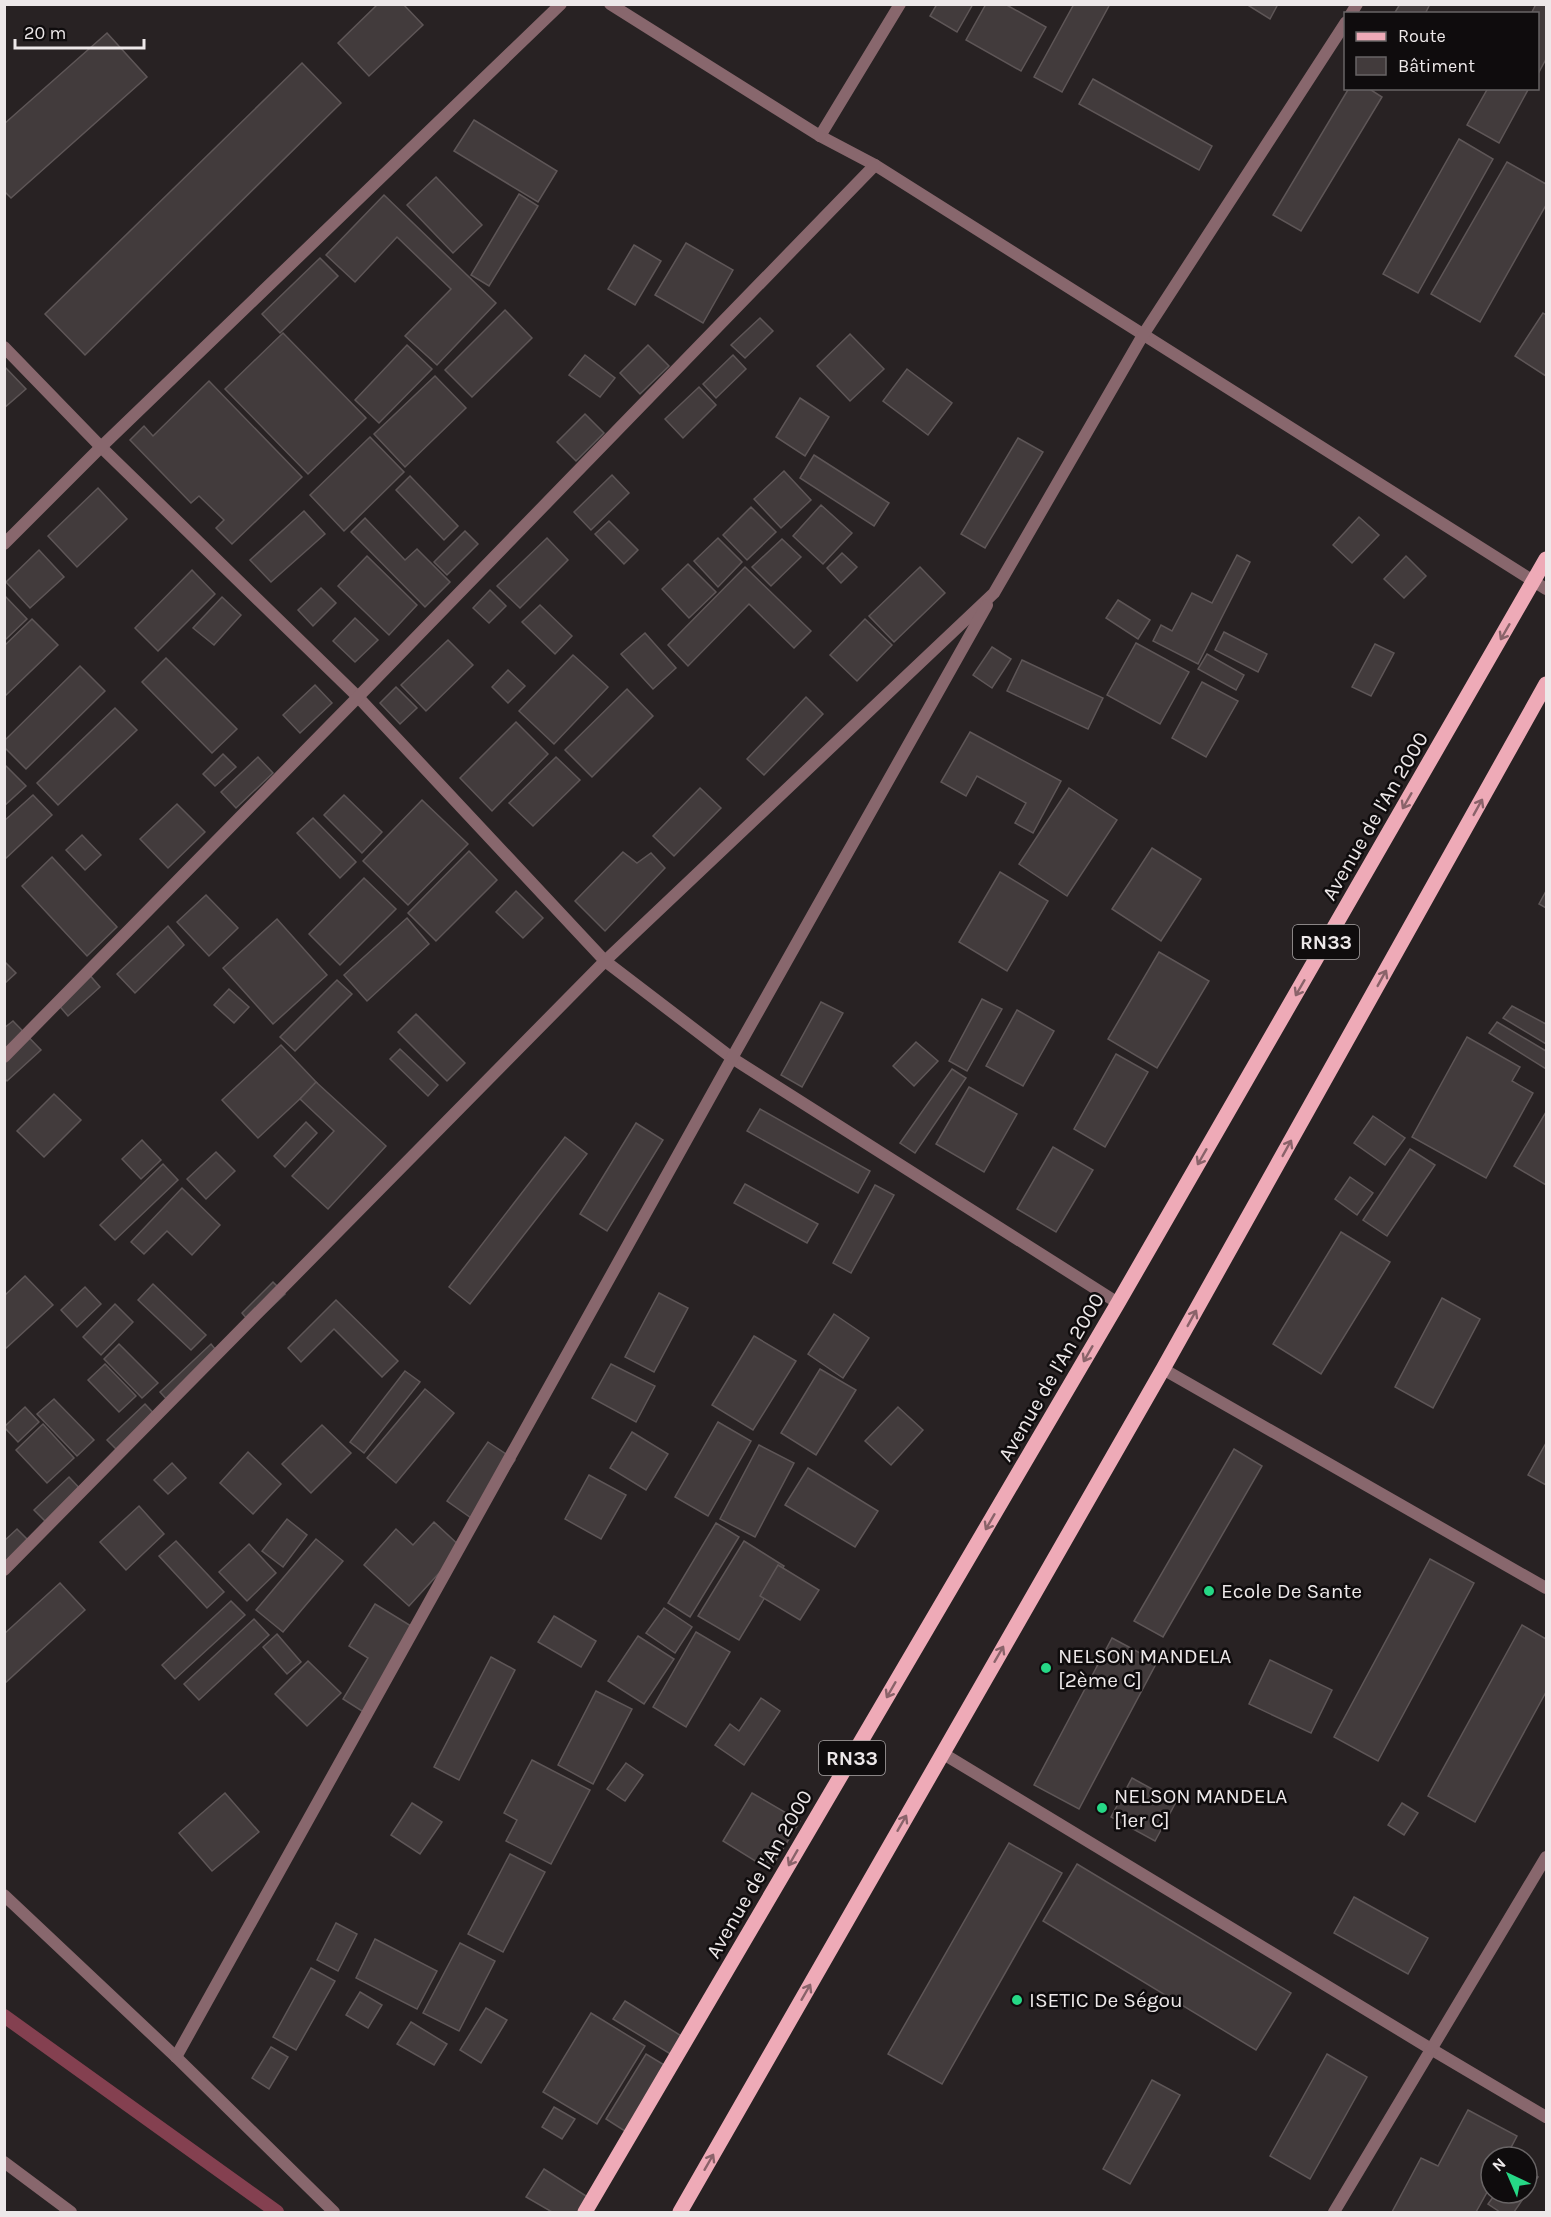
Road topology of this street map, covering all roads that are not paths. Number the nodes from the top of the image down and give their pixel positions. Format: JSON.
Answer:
{"nodes":[{"id":1,"x":561,"y":4,"type":"edge"},
{"id":2,"x":610,"y":4,"type":"edge"},
{"id":3,"x":900,"y":4,"type":"edge"},
{"id":4,"x":1344,"y":25,"type":"edge"},
{"id":5,"x":820,"y":136,"type":"junction"},
{"id":6,"x":875,"y":165,"type":"junction"},
{"id":7,"x":1143,"y":335,"type":"junction"},
{"id":8,"x":4,"y":347,"type":"edge"},
{"id":9,"x":101,"y":447,"type":"junction"},
{"id":10,"x":4,"y":544,"type":"edge"},
{"id":11,"x":1546,"y":559,"type":"edge"},
{"id":12,"x":1540,"y":585,"type":"edge"},
{"id":13,"x":994,"y":593,"type":"junction"},
{"id":14,"x":1546,"y":684,"type":"edge"},
{"id":15,"x":358,"y":697,"type":"junction"},
{"id":16,"x":605,"y":961,"type":"junction"},
{"id":17,"x":4,"y":1057,"type":"edge"},
{"id":18,"x":732,"y":1058,"type":"junction"},
{"id":19,"x":1118,"y":1303,"type":"junction"},
{"id":20,"x":1163,"y":1369,"type":"junction"},
{"id":21,"x":4,"y":1570,"type":"edge"},
{"id":22,"x":1546,"y":1588,"type":"edge"},
{"id":23,"x":942,"y":1753,"type":"junction"},
{"id":24,"x":1546,"y":1857,"type":"edge"},
{"id":25,"x":4,"y":1895,"type":"edge"},
{"id":26,"x":1431,"y":2049,"type":"junction"},
{"id":27,"x":176,"y":2057,"type":"junction"},
{"id":28,"x":1546,"y":2116,"type":"edge"},
{"id":29,"x":4,"y":2162,"type":"edge"},
{"id":30,"x":71,"y":2212,"type":"edge"},
{"id":31,"x":334,"y":2212,"type":"edge"},
{"id":32,"x":585,"y":2212,"type":"edge"},
{"id":33,"x":680,"y":2212,"type":"edge"},
{"id":34,"x":1334,"y":2212,"type":"edge"}],
"edges":[{"from":1,"to":9,"type":"street"},
{"from":2,"to":5,"type":"street"},
{"from":3,"to":5,"type":"street"},
{"from":4,"to":7,"type":"street"},
{"from":5,"to":6,"type":"street"},
{"from":6,"to":7,"type":"street"},
{"from":6,"to":15,"type":"street"},
{"from":7,"to":12,"type":"street"},
{"from":7,"to":13,"type":"street"},
{"from":8,"to":9,"type":"street"},
{"from":9,"to":10,"type":"street"},
{"from":9,"to":15,"type":"street"},
{"from":11,"to":12,"type":"main road","name":"Avenue de l'An 2000","number":"RN33"},
{"from":12,"to":19,"type":"main road","name":"Avenue de l'An 2000","number":"RN33","one_way":true},
{"from":13,"to":16,"type":"street"},
{"from":13,"to":18,"type":"street"},
{"from":20,"to":14,"type":"main road","number":"RN33","one_way":true},
{"from":15,"to":16,"type":"street"},
{"from":15,"to":17,"type":"street"},
{"from":16,"to":18,"type":"street"},
{"from":16,"to":21,"type":"street"},
{"from":18,"to":19,"type":"street"},
{"from":18,"to":27,"type":"street"},
{"from":19,"to":32,"type":"main road","name":"Avenue de l'An 2000","number":"RN33","one_way":true},
{"from":20,"to":22,"type":"street"},
{"from":23,"to":20,"type":"main road","number":"RN33","one_way":true},
{"from":23,"to":26,"type":"street"},
{"from":33,"to":23,"type":"main road","number":"RN33","one_way":true},
{"from":24,"to":26,"type":"street"},
{"from":25,"to":27,"type":"street"},
{"from":26,"to":28,"type":"street"},
{"from":26,"to":34,"type":"street"},
{"from":27,"to":31,"type":"street"},
{"from":29,"to":30,"type":"street"}]}
